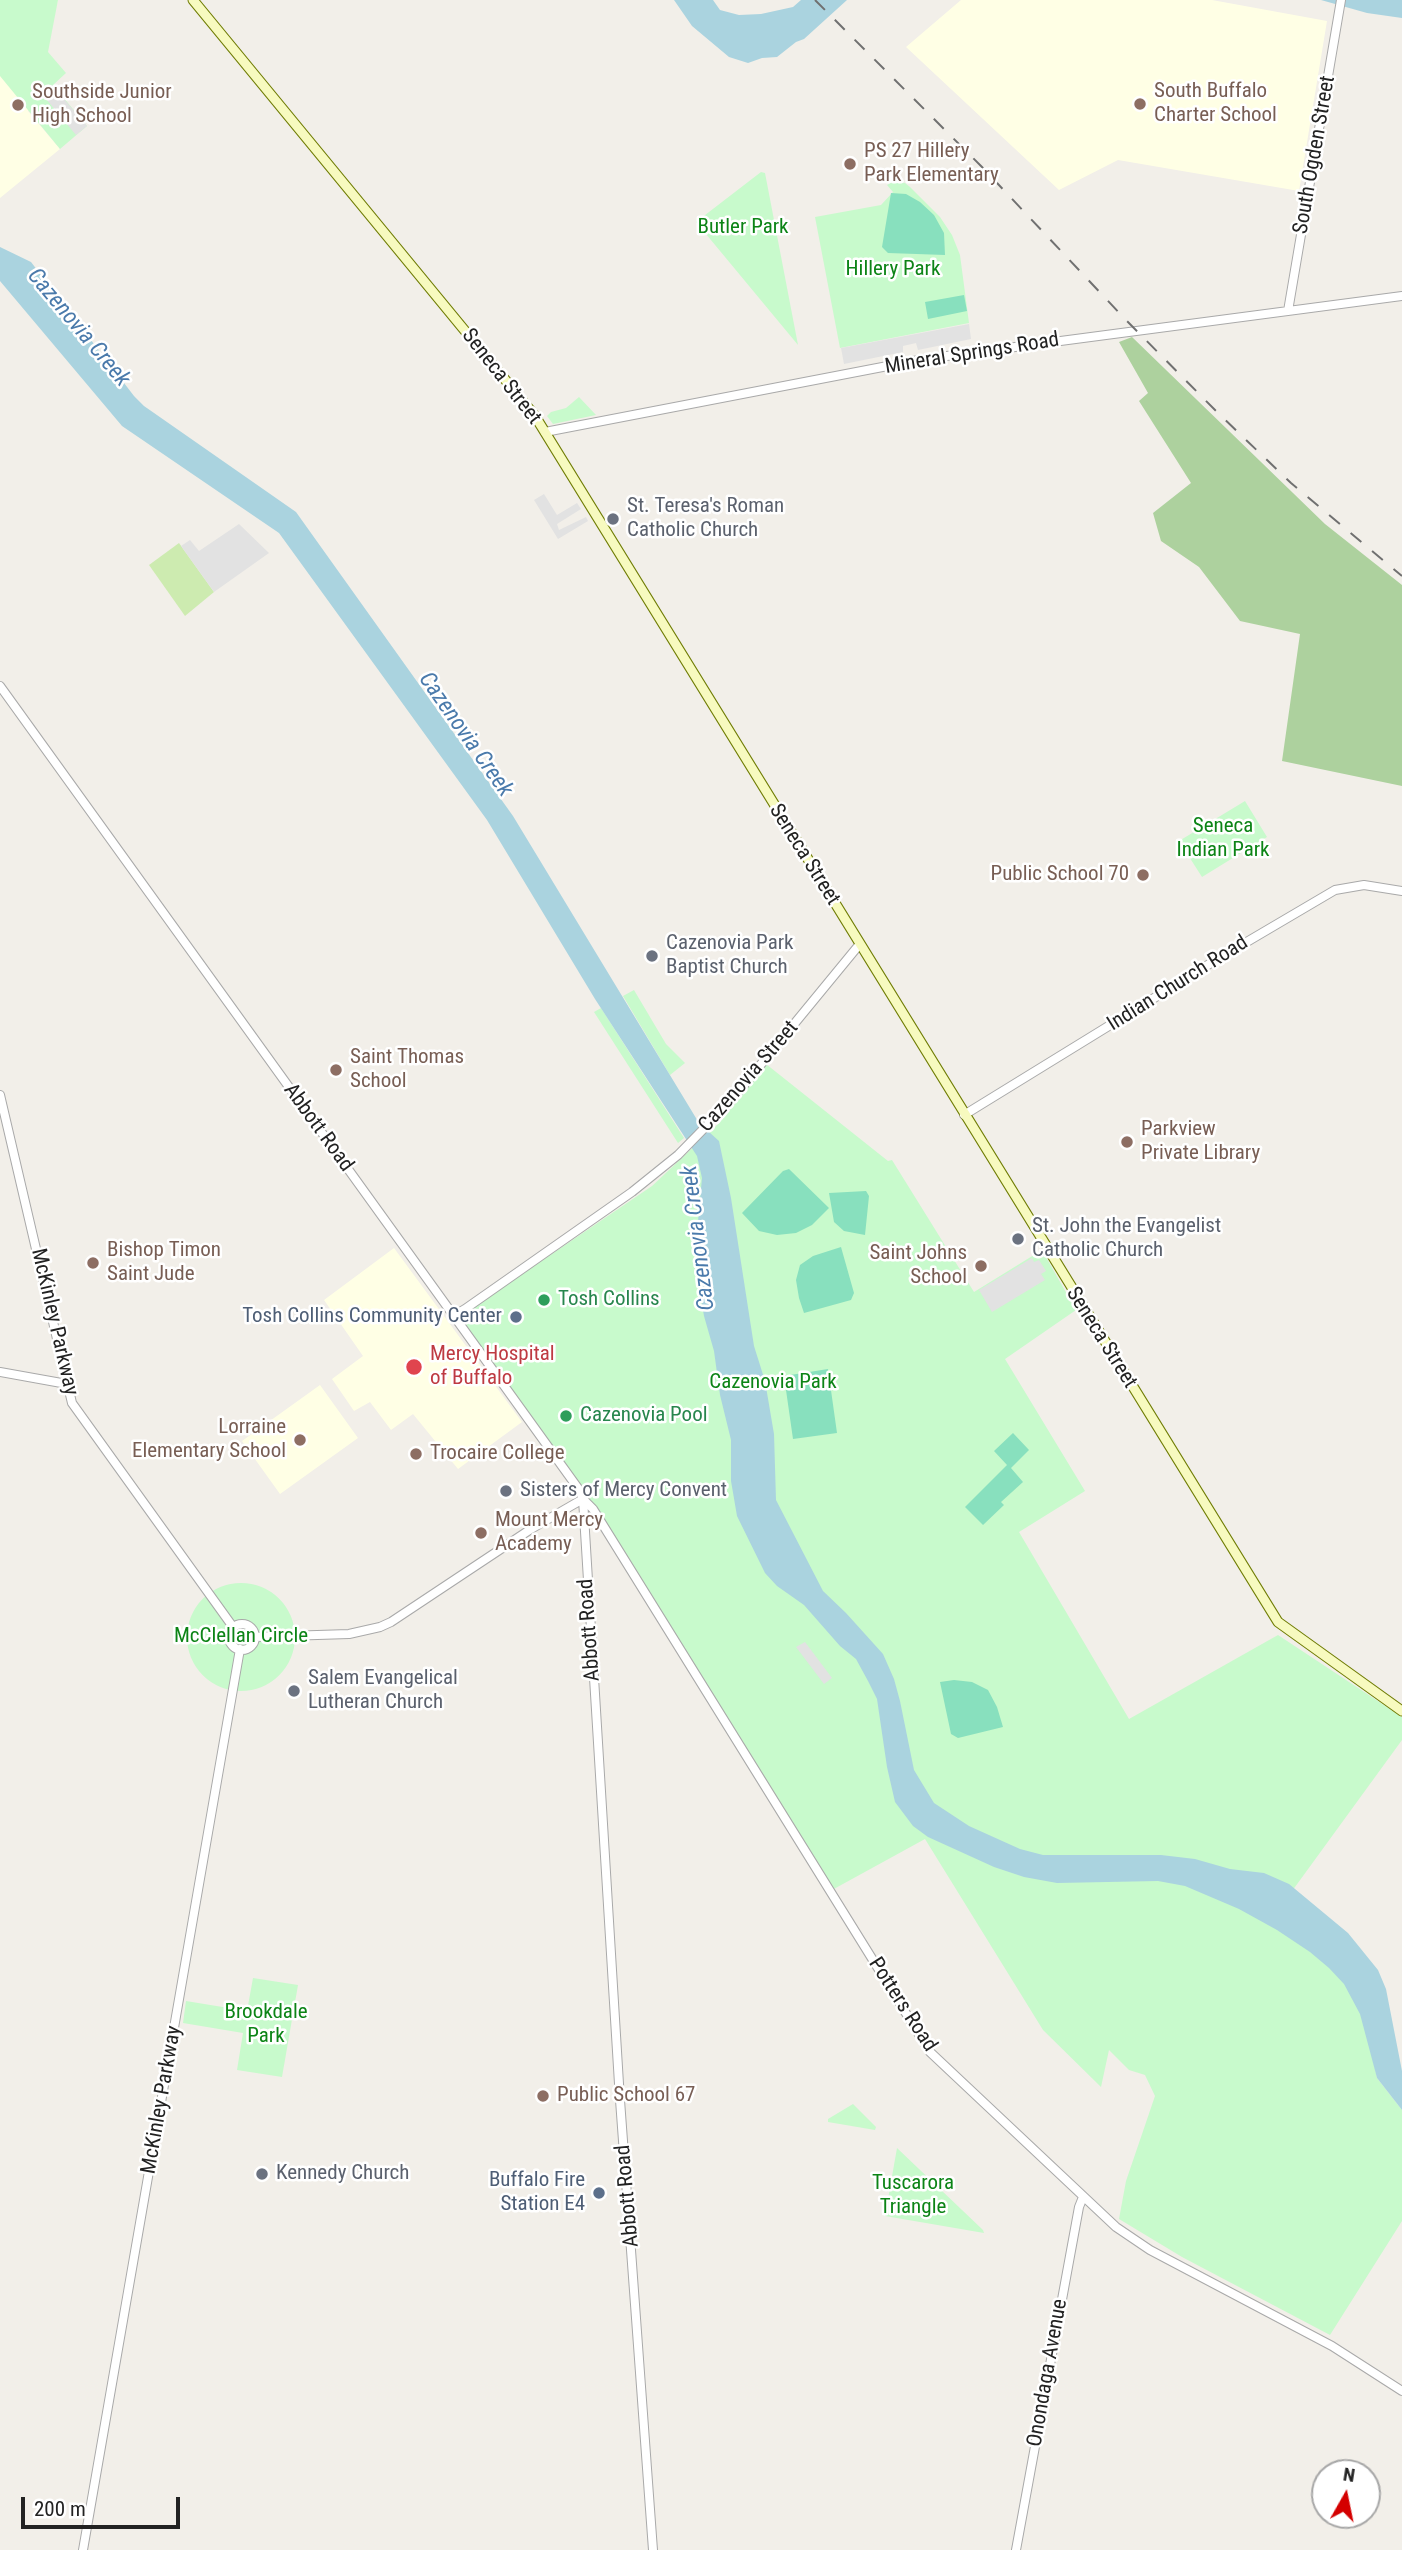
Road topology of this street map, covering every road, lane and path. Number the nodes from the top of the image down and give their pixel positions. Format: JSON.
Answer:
{"nodes":[{"id":1,"x":193,"y":0,"type":"edge"},
{"id":2,"x":1341,"y":0,"type":"edge"},
{"id":3,"x":1402,"y":296,"type":"edge"},
{"id":4,"x":1288,"y":311,"type":"junction"},
{"id":5,"x":545,"y":432,"type":"junction"},
{"id":6,"x":0,"y":686,"type":"edge"},
{"id":7,"x":1402,"y":891,"type":"edge"},
{"id":8,"x":859,"y":945,"type":"junction"},
{"id":9,"x":0,"y":1095,"type":"edge"},
{"id":10,"x":964,"y":1115,"type":"junction"},
{"id":11,"x":453,"y":1315,"type":"junction"},
{"id":12,"x":0,"y":1372,"type":"edge"},
{"id":13,"x":67,"y":1384,"type":"junction"},
{"id":14,"x":583,"y":1499,"type":"junction"},
{"id":15,"x":233,"y":1627,"type":"junction"},
{"id":16,"x":254,"y":1637,"type":"junction"},
{"id":17,"x":240,"y":1650,"type":"junction"},
{"id":18,"x":1402,"y":1711,"type":"edge"},
{"id":19,"x":1083,"y":2197,"type":"junction"},
{"id":20,"x":1402,"y":2392,"type":"edge"},
{"id":21,"x":83,"y":2550,"type":"edge"},
{"id":22,"x":653,"y":2550,"type":"edge"},
{"id":23,"x":1016,"y":2550,"type":"edge"}],
"edges":[{"from":1,"to":5,"type":"main road","name":"Seneca Street"},
{"from":2,"to":4,"type":"street","name":"South Ogden Street"},
{"from":3,"to":4,"type":"street","name":"Mineral Springs Road"},
{"from":4,"to":5,"type":"street","name":"Mineral Springs Road"},
{"from":5,"to":8,"type":"main road","name":"Seneca Street"},
{"from":6,"to":11,"type":"street","name":"Abbott Road"},
{"from":7,"to":10,"type":"street","name":"Indian Church Road"},
{"from":8,"to":10,"type":"main road","name":"Seneca Street"},
{"from":8,"to":11,"type":"street","name":"Cazenovia Street"},
{"from":9,"to":13,"type":"street","name":"McKinley Parkway"},
{"from":10,"to":18,"type":"main road","name":"Seneca Street"},
{"from":11,"to":14,"type":"street","name":"Abbott Road"},
{"from":12,"to":13,"type":"street"},
{"from":13,"to":15,"type":"street","name":"McKinley Parkway"},
{"from":14,"to":16,"type":"street"},
{"from":14,"to":19,"type":"street","name":"Potters Road"},
{"from":14,"to":22,"type":"street","name":"Abbott Road"},
{"from":15,"to":16,"type":"street"},
{"from":15,"to":17,"type":"street"},
{"from":16,"to":17,"type":"street"},
{"from":17,"to":21,"type":"street","name":"McKinley Parkway"},
{"from":19,"to":20,"type":"street","name":"Potters Road"},
{"from":19,"to":23,"type":"street","name":"Onondaga Avenue"}]}
